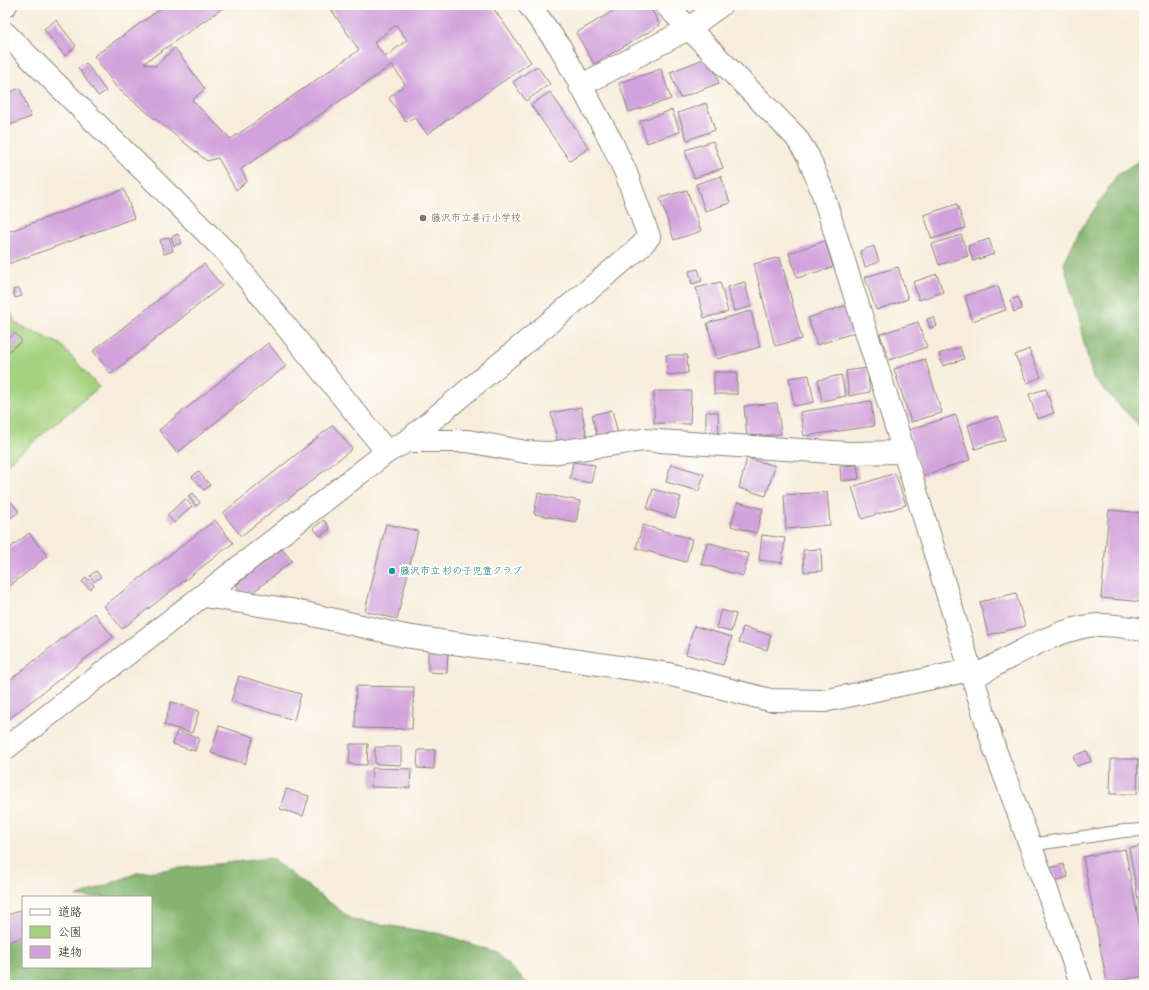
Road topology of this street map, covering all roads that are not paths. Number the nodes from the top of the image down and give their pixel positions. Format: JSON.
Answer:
{"nodes":[{"id":1,"x":529,"y":5,"type":"edge"},
{"id":2,"x":666,"y":5,"type":"edge"},
{"id":3,"x":721,"y":5,"type":"edge"},
{"id":4,"x":688,"y":29,"type":"junction"},
{"id":5,"x":5,"y":34,"type":"edge"},
{"id":6,"x":580,"y":86,"type":"junction"},
{"id":7,"x":407,"y":441,"type":"junction"},
{"id":8,"x":387,"y":452,"type":"junction"},
{"id":9,"x":904,"y":452,"type":"junction"},
{"id":10,"x":204,"y":596,"type":"junction"},
{"id":11,"x":1144,"y":630,"type":"edge"},
{"id":12,"x":971,"y":674,"type":"junction"},
{"id":13,"x":5,"y":749,"type":"edge"},
{"id":14,"x":1144,"y":830,"type":"edge"},
{"id":15,"x":1030,"y":845,"type":"junction"},
{"id":16,"x":1082,"y":985,"type":"edge"}],
"edges":[{"from":1,"to":6,"type":"street"},
{"from":2,"to":4,"type":"street"},
{"from":3,"to":4,"type":"street"},
{"from":4,"to":6,"type":"street"},
{"from":4,"to":9,"type":"street"},
{"from":5,"to":8,"type":"street"},
{"from":6,"to":7,"type":"street"},
{"from":7,"to":8,"type":"street"},
{"from":7,"to":9,"type":"street"},
{"from":8,"to":10,"type":"street"},
{"from":9,"to":12,"type":"street"},
{"from":10,"to":12,"type":"street"},
{"from":10,"to":13,"type":"street"},
{"from":11,"to":12,"type":"street"},
{"from":12,"to":15,"type":"street"},
{"from":14,"to":15,"type":"lane"},
{"from":15,"to":16,"type":"street"}]}
